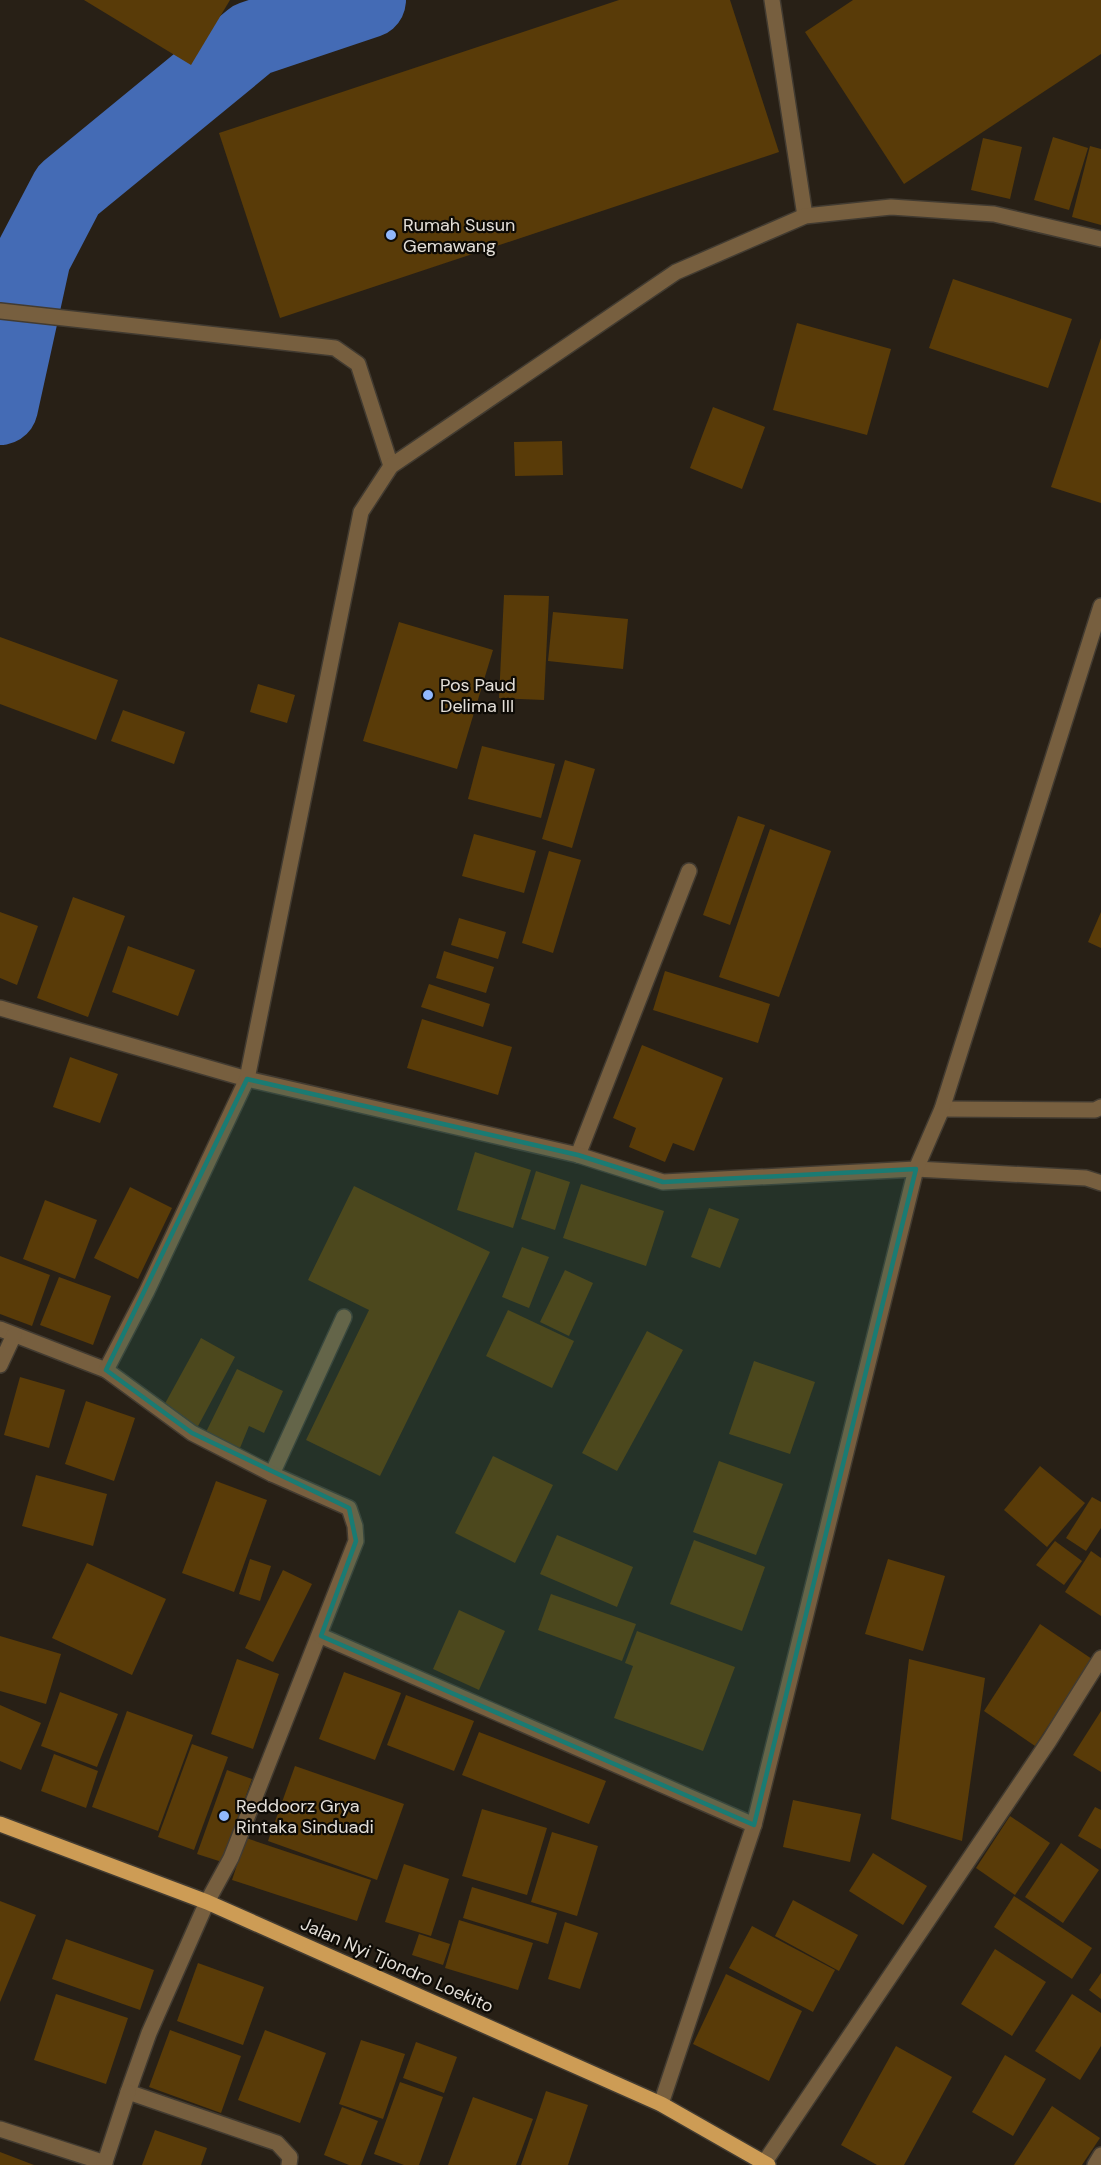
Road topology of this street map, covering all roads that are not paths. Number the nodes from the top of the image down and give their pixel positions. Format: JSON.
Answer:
{"nodes":[{"id":1,"x":772,"y":0,"type":"edge"},
{"id":2,"x":805,"y":216,"type":"junction"},
{"id":3,"x":1101,"y":239,"type":"edge"},
{"id":4,"x":0,"y":311,"type":"edge"},
{"id":5,"x":392,"y":466,"type":"junction"},
{"id":6,"x":1101,"y":606,"type":"edge"},
{"id":7,"x":689,"y":871,"type":"dead end"},
{"id":8,"x":0,"y":1008,"type":"edge"},
{"id":9,"x":247,"y":1078,"type":"junction"},
{"id":10,"x":1101,"y":1107,"type":"edge"},
{"id":11,"x":942,"y":1109,"type":"junction"},
{"id":12,"x":578,"y":1155,"type":"junction"},
{"id":13,"x":916,"y":1169,"type":"junction"},
{"id":14,"x":1101,"y":1183,"type":"edge"},
{"id":15,"x":344,"y":1317,"type":"dead end"},
{"id":16,"x":7,"y":1332,"type":"edge"},
{"id":17,"x":0,"y":1365,"type":"edge"},
{"id":18,"x":106,"y":1370,"type":"junction"},
{"id":19,"x":272,"y":1474,"type":"junction"},
{"id":20,"x":321,"y":1635,"type":"junction"},
{"id":21,"x":1101,"y":1658,"type":"edge"},
{"id":22,"x":0,"y":1824,"type":"edge"},
{"id":23,"x":754,"y":1825,"type":"junction"},
{"id":24,"x":207,"y":1902,"type":"junction"},
{"id":25,"x":128,"y":2092,"type":"junction"},
{"id":26,"x":662,"y":2104,"type":"junction"},
{"id":27,"x":0,"y":2129,"type":"edge"},
{"id":28,"x":1101,"y":2155,"type":"edge"},
{"id":29,"x":105,"y":2164,"type":"edge"},
{"id":30,"x":766,"y":2164,"type":"edge"},
{"id":31,"x":289,"y":2165,"type":"edge"},
{"id":32,"x":1095,"y":2165,"type":"edge"}],
"edges":[{"from":1,"to":2,"type":"street"},
{"from":2,"to":3,"type":"street"},
{"from":2,"to":5,"type":"street"},
{"from":4,"to":5,"type":"street"},
{"from":5,"to":9,"type":"street"},
{"from":6,"to":11,"type":"street"},
{"from":7,"to":12,"type":"street"},
{"from":8,"to":9,"type":"street"},
{"from":9,"to":12,"type":"street"},
{"from":9,"to":18,"type":"street"},
{"from":10,"to":11,"type":"street"},
{"from":11,"to":13,"type":"street"},
{"from":12,"to":13,"type":"street"},
{"from":13,"to":14,"type":"street"},
{"from":13,"to":23,"type":"street"},
{"from":15,"to":19,"type":"street"},
{"from":16,"to":17,"type":"street"},
{"from":16,"to":18,"type":"street"},
{"from":18,"to":19,"type":"street"},
{"from":19,"to":20,"type":"street"},
{"from":20,"to":23,"type":"street"},
{"from":20,"to":24,"type":"street"},
{"from":21,"to":30,"type":"street"},
{"from":22,"to":24,"type":"main road","name":"Jalan Nyi Tjondro Loekito"},
{"from":23,"to":26,"type":"street"},
{"from":24,"to":25,"type":"street"},
{"from":24,"to":26,"type":"main road","name":"Jalan Nyi Tjondro Loekito"},
{"from":25,"to":29,"type":"street"},
{"from":25,"to":31,"type":"street"},
{"from":26,"to":30,"type":"main road","name":"Jalan Nyi Tjondro Loekito"},
{"from":27,"to":29,"type":"street"},
{"from":28,"to":32,"type":"street"}]}
